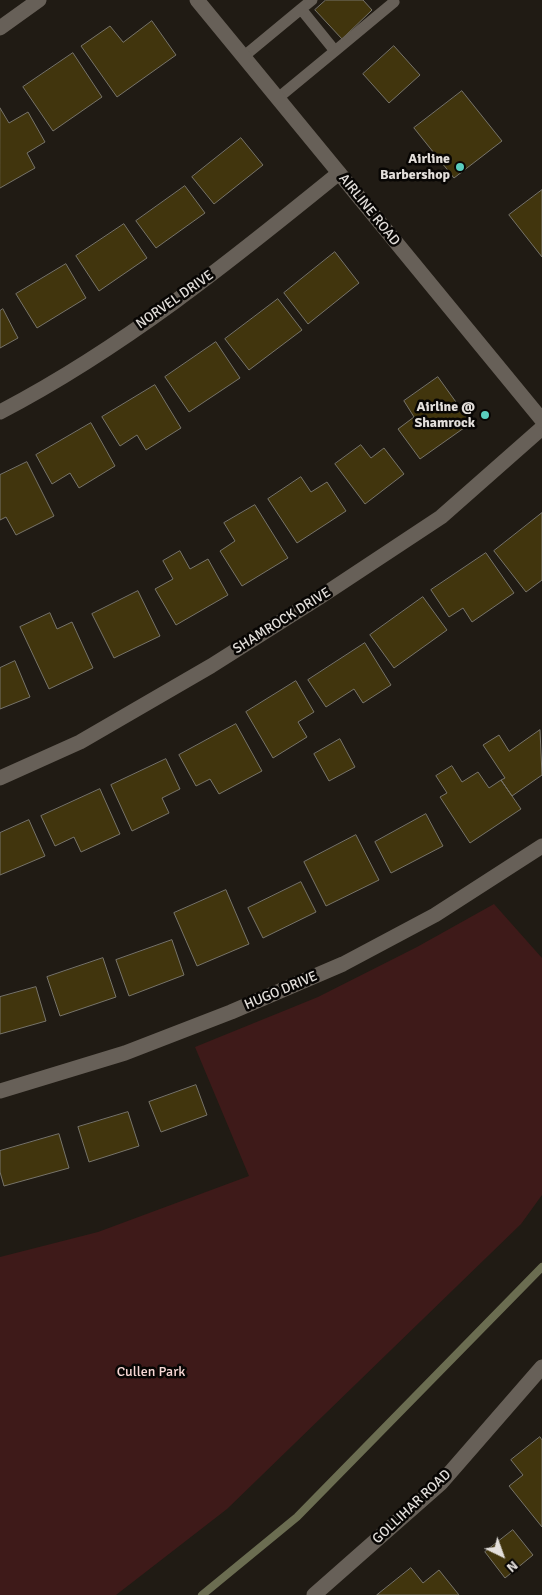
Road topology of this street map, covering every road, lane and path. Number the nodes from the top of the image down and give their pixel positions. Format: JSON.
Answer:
{"nodes":[{"id":1,"x":39,"y":0,"type":"edge"},
{"id":2,"x":197,"y":0,"type":"edge"},
{"id":3,"x":312,"y":0,"type":"edge"},
{"id":4,"x":393,"y":0,"type":"edge"},
{"id":5,"x":301,"y":9,"type":"junction"},
{"id":6,"x":0,"y":28,"type":"edge"},
{"id":7,"x":335,"y":50,"type":"junction"},
{"id":8,"x":244,"y":56,"type":"junction"},
{"id":9,"x":278,"y":98,"type":"junction"},
{"id":10,"x":339,"y":173,"type":"junction"},
{"id":11,"x":0,"y":412,"type":"edge"},
{"id":12,"x":542,"y":420,"type":"edge"},
{"id":13,"x":542,"y":428,"type":"edge"},
{"id":14,"x":0,"y":778,"type":"edge"},
{"id":15,"x":542,"y":846,"type":"edge"},
{"id":16,"x":0,"y":1091,"type":"edge"},
{"id":17,"x":542,"y":1367,"type":"edge"},
{"id":18,"x":314,"y":1595,"type":"edge"}],
"edges":[{"from":1,"to":6,"type":"street"},
{"from":2,"to":8,"type":"street","name":"AIRLINE ROAD"},
{"from":3,"to":5,"type":"lane"},
{"from":4,"to":7,"type":"lane"},
{"from":5,"to":7,"type":"lane"},
{"from":5,"to":8,"type":"lane"},
{"from":7,"to":9,"type":"lane"},
{"from":8,"to":9,"type":"street","name":"AIRLINE ROAD"},
{"from":9,"to":10,"type":"street","name":"AIRLINE ROAD"},
{"from":10,"to":11,"type":"street","name":"NORVEL DRIVE"},
{"from":10,"to":12,"type":"street","name":"AIRLINE ROAD"},
{"from":13,"to":14,"type":"street","name":"SHAMROCK DRIVE"},
{"from":15,"to":16,"type":"street","name":"HUGO DRIVE"},
{"from":17,"to":18,"type":"street","name":"GOLLIHAR ROAD"}]}
